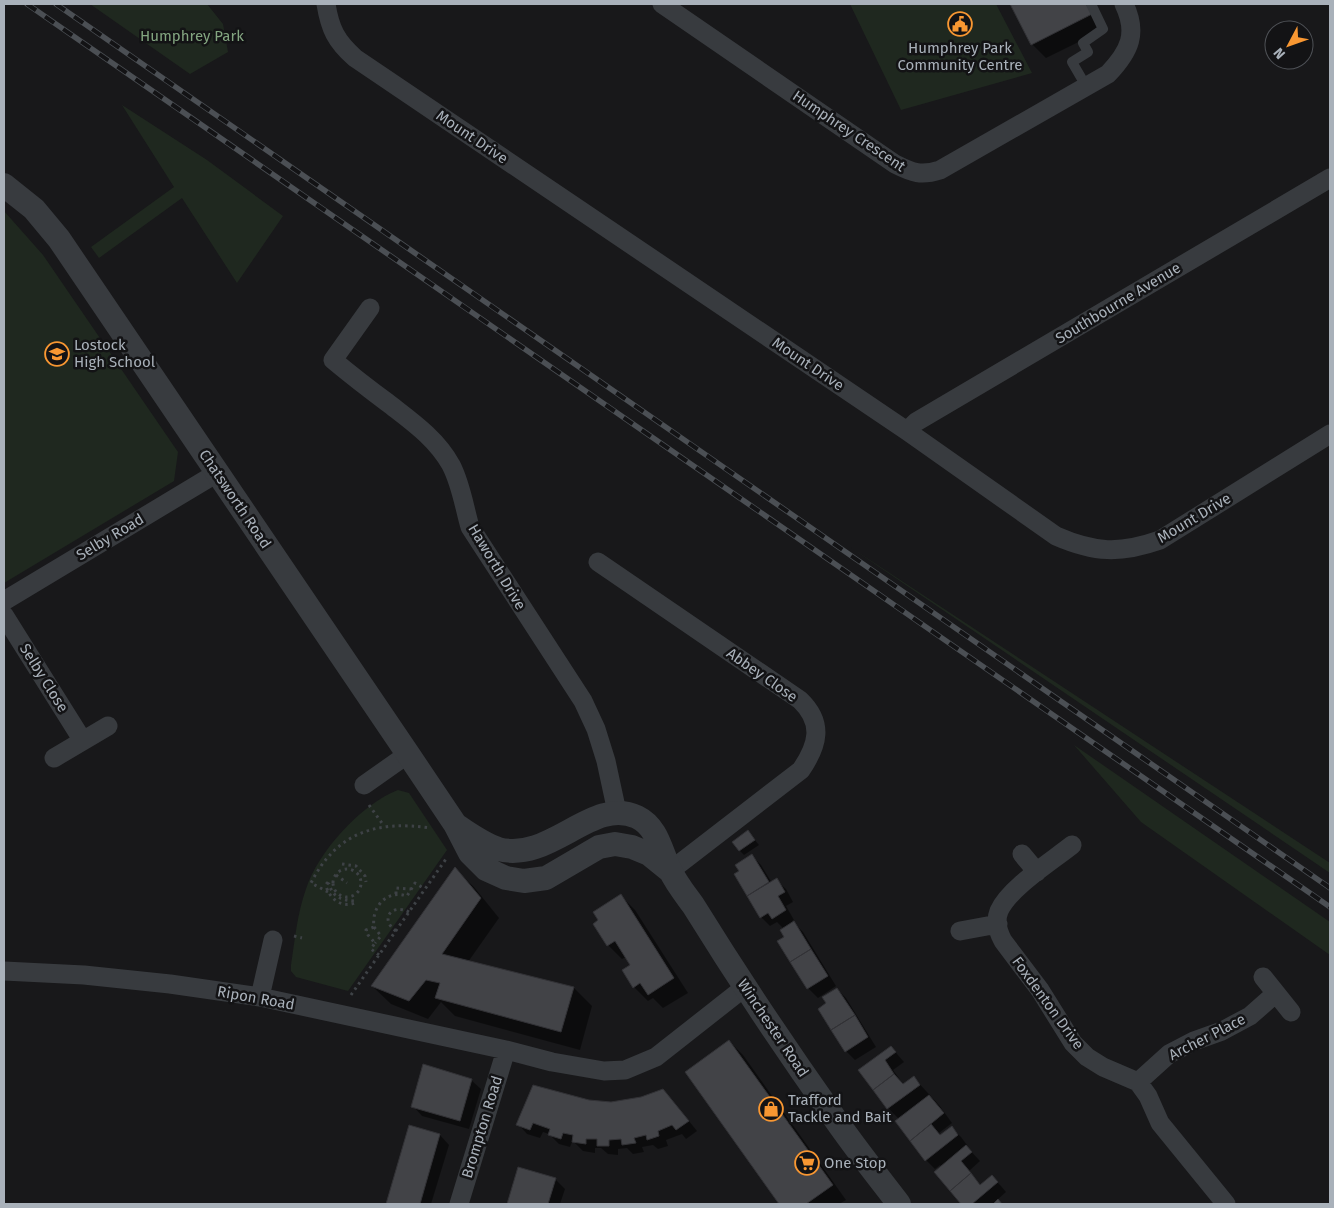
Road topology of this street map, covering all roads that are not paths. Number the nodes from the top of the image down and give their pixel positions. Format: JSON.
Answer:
{"nodes":[{"id":1,"x":326,"y":4,"type":"edge"},
{"id":2,"x":662,"y":4,"type":"edge"},
{"id":3,"x":1091,"y":4,"type":"edge"},
{"id":4,"x":1124,"y":4,"type":"edge"},
{"id":5,"x":1086,"y":86,"type":"junction"},
{"id":6,"x":1330,"y":178,"type":"edge"},
{"id":7,"x":4,"y":185,"type":"edge"},
{"id":8,"x":370,"y":308,"type":"dead end"},
{"id":9,"x":907,"y":431,"type":"junction"},
{"id":10,"x":1330,"y":434,"type":"edge"},
{"id":11,"x":217,"y":472,"type":"junction"},
{"id":12,"x":598,"y":562,"type":"dead end"},
{"id":13,"x":4,"y":602,"type":"edge"},
{"id":14,"x":4,"y":615,"type":"edge"},
{"id":15,"x":108,"y":726,"type":"dead end"},
{"id":16,"x":83,"y":741,"type":"junction"},
{"id":17,"x":408,"y":754,"type":"junction"},
{"id":18,"x":54,"y":758,"type":"dead end"},
{"id":19,"x":366,"y":794,"type":"road end"},
{"id":20,"x":617,"y":812,"type":"junction"},
{"id":21,"x":449,"y":830,"type":"junction"},
{"id":22,"x":1072,"y":846,"type":"dead end"},
{"id":23,"x":1022,"y":854,"type":"dead end"},
{"id":24,"x":670,"y":871,"type":"junction"},
{"id":25,"x":1037,"y":872,"type":"junction"},
{"id":26,"x":998,"y":924,"type":"junction"},
{"id":27,"x":960,"y":931,"type":"dead end"},
{"id":28,"x":273,"y":940,"type":"dead end"},
{"id":29,"x":4,"y":971,"type":"edge"},
{"id":30,"x":1264,"y":977,"type":"dead end"},
{"id":31,"x":745,"y":987,"type":"junction"},
{"id":32,"x":1276,"y":993,"type":"junction"},
{"id":33,"x":260,"y":997,"type":"junction"},
{"id":34,"x":1291,"y":1012,"type":"dead end"},
{"id":35,"x":506,"y":1050,"type":"junction"},
{"id":36,"x":1138,"y":1082,"type":"junction"},
{"id":37,"x":459,"y":1204,"type":"edge"},
{"id":38,"x":899,"y":1204,"type":"edge"},
{"id":39,"x":1226,"y":1204,"type":"edge"}],
"edges":[{"from":1,"to":9,"type":"street","name":"Mount Drive"},
{"from":2,"to":5,"type":"street","name":"Humphrey Crescent"},
{"from":3,"to":5,"type":"lane"},
{"from":4,"to":5,"type":"street","name":"Humphrey Crescent"},
{"from":6,"to":9,"type":"street","name":"Southbourne Avenue"},
{"from":7,"to":11,"type":"street","name":"Chatsworth Road"},
{"from":8,"to":20,"type":"street","name":"Haworth Drive"},
{"from":9,"to":10,"type":"street","name":"Mount Drive"},
{"from":11,"to":13,"type":"street","name":"Selby Road"},
{"from":11,"to":17,"type":"street","name":"Chatsworth Road"},
{"from":12,"to":24,"type":"street","name":"Abbey Close"},
{"from":14,"to":16,"type":"street","name":"Selby Close"},
{"from":15,"to":16,"type":"street"},
{"from":16,"to":18,"type":"street"},
{"from":17,"to":19,"type":"street"},
{"from":17,"to":21,"type":"street","name":"Chatsworth Road"},
{"from":20,"to":21,"type":"street","name":"Chatsworth Road"},
{"from":20,"to":24,"type":"street"},
{"from":21,"to":24,"type":"street","name":"Chatsworth Road"},
{"from":22,"to":25,"type":"street"},
{"from":23,"to":25,"type":"street"},
{"from":24,"to":31,"type":"street","name":"Winchester Road"},
{"from":25,"to":26,"type":"street"},
{"from":26,"to":27,"type":"street"},
{"from":26,"to":36,"type":"street","name":"Foxdenton Drive"},
{"from":28,"to":33,"type":"street"},
{"from":29,"to":33,"type":"street","name":"Ripon Road"},
{"from":30,"to":32,"type":"street"},
{"from":31,"to":35,"type":"street","name":"Ripon Road"},
{"from":31,"to":38,"type":"street","name":"Winchester Road"},
{"from":32,"to":34,"type":"street"},
{"from":32,"to":36,"type":"street","name":"Archer Place"},
{"from":33,"to":35,"type":"street","name":"Ripon Road"},
{"from":35,"to":37,"type":"street","name":"Brompton Road"},
{"from":36,"to":39,"type":"street"}]}
